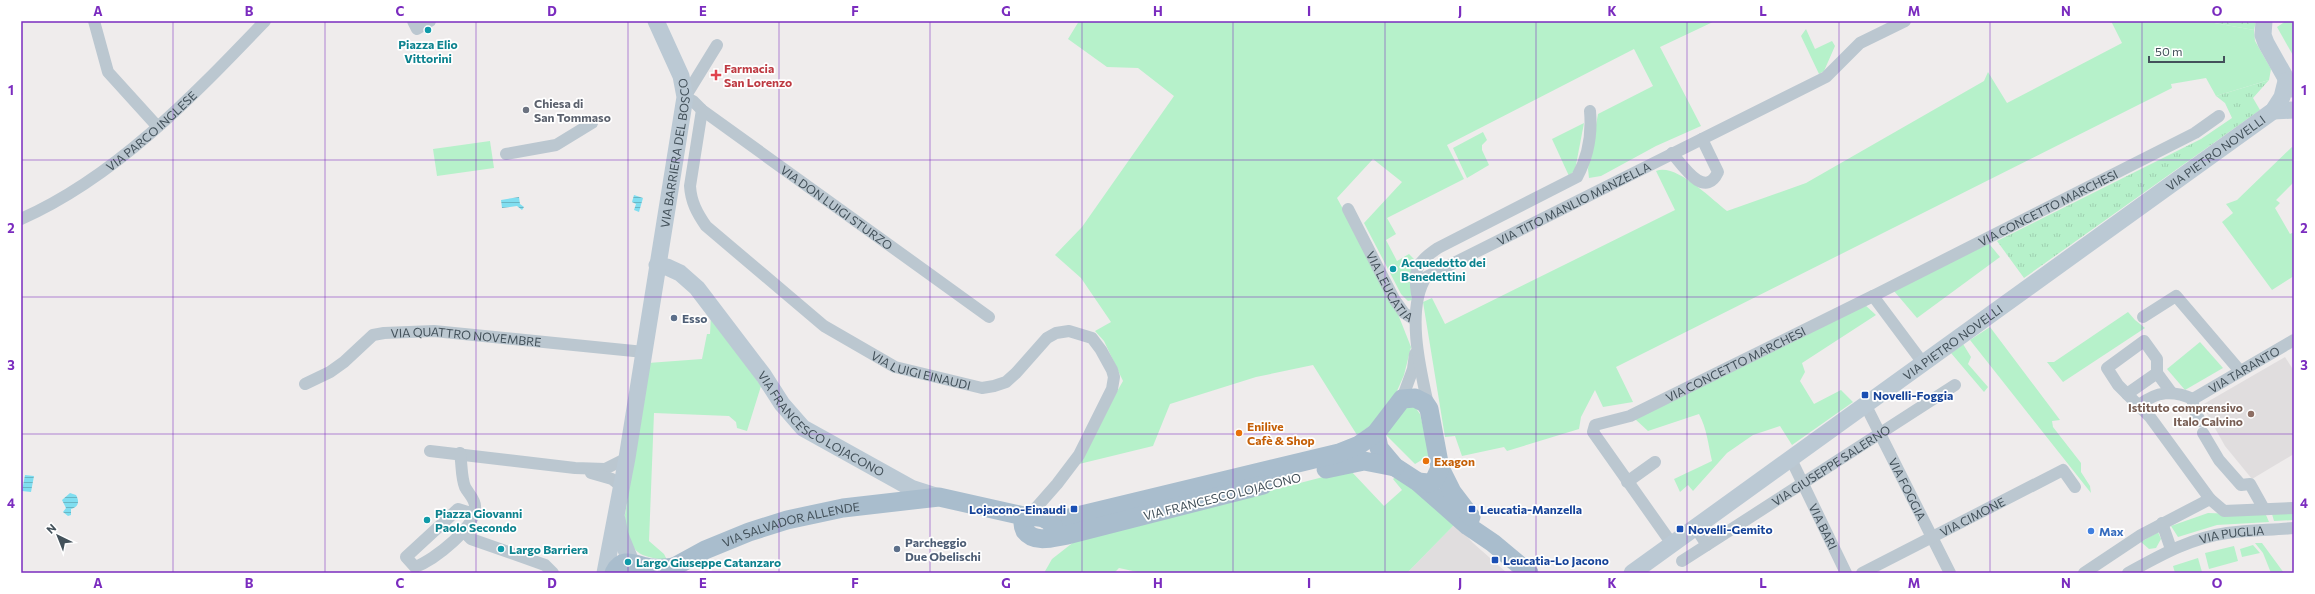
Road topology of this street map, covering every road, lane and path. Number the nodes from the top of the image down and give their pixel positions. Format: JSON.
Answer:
{"nodes":[{"id":1,"x":94,"y":21,"type":"edge"},
{"id":2,"x":265,"y":21,"type":"edge"},
{"id":3,"x":413,"y":21,"type":"edge"},
{"id":4,"x":430,"y":21,"type":"edge"},
{"id":5,"x":656,"y":21,"type":"edge"},
{"id":6,"x":1905,"y":21,"type":"edge"},
{"id":7,"x":2264,"y":21,"type":"edge"},
{"id":8,"x":716,"y":45,"type":"dead end"},
{"id":9,"x":2291,"y":83,"type":"edge"},
{"id":10,"x":685,"y":98,"type":"junction"},
{"id":11,"x":702,"y":110,"type":"junction"},
{"id":12,"x":2294,"y":110,"type":"edge"},
{"id":13,"x":1590,"y":111,"type":"dead end"},
{"id":14,"x":2273,"y":111,"type":"junction"},
{"id":15,"x":2219,"y":116,"type":"dead end"},
{"id":16,"x":592,"y":123,"type":"dead end"},
{"id":17,"x":157,"y":126,"type":"junction"},
{"id":18,"x":1702,"y":139,"type":"junction"},
{"id":19,"x":1672,"y":153,"type":"junction"},
{"id":20,"x":506,"y":154,"type":"dead end"},
{"id":21,"x":1348,"y":209,"type":"dead end"},
{"id":22,"x":21,"y":219,"type":"edge"},
{"id":23,"x":661,"y":242,"type":"junction"},
{"id":24,"x":1429,"y":254,"type":"junction"},
{"id":25,"x":657,"y":265,"type":"junction"},
{"id":26,"x":1431,"y":273,"type":"junction"},
{"id":27,"x":697,"y":288,"type":"junction"},
{"id":28,"x":1874,"y":296,"type":"junction"},
{"id":29,"x":1417,"y":298,"type":"junction"},
{"id":30,"x":989,"y":317,"type":"dead end"},
{"id":31,"x":2143,"y":317,"type":"dead end"},
{"id":32,"x":1415,"y":320,"type":"junction"},
{"id":33,"x":1418,"y":341,"type":"junction"},
{"id":34,"x":2292,"y":345,"type":"edge"},
{"id":35,"x":644,"y":352,"type":"junction"},
{"id":36,"x":1923,"y":363,"type":"junction"},
{"id":37,"x":2240,"y":371,"type":"junction"},
{"id":38,"x":2157,"y":373,"type":"junction"},
{"id":39,"x":305,"y":384,"type":"dead end"},
{"id":40,"x":1955,"y":385,"type":"dead end"},
{"id":41,"x":2171,"y":392,"type":"junction"},
{"id":42,"x":2127,"y":394,"type":"junction"},
{"id":43,"x":1402,"y":399,"type":"junction"},
{"id":44,"x":2193,"y":399,"type":"junction"},
{"id":45,"x":1865,"y":404,"type":"junction"},
{"id":46,"x":2139,"y":405,"type":"junction"},
{"id":47,"x":1429,"y":409,"type":"junction"},
{"id":48,"x":1880,"y":433,"type":"junction"},
{"id":49,"x":1376,"y":434,"type":"junction"},
{"id":50,"x":430,"y":450,"type":"dead end"},
{"id":51,"x":460,"y":454,"type":"junction"},
{"id":52,"x":1790,"y":457,"type":"junction"},
{"id":53,"x":627,"y":458,"type":"junction"},
{"id":54,"x":1655,"y":462,"type":"dead end"},
{"id":55,"x":1395,"y":466,"type":"junction"},
{"id":56,"x":575,"y":468,"type":"junction"},
{"id":57,"x":1440,"y":468,"type":"junction"},
{"id":58,"x":1418,"y":482,"type":"junction"},
{"id":59,"x":1628,"y":482,"type":"junction"},
{"id":60,"x":1803,"y":483,"type":"junction"},
{"id":61,"x":621,"y":486,"type":"junction"},
{"id":62,"x":2075,"y":487,"type":"dead end"},
{"id":63,"x":939,"y":497,"type":"junction"},
{"id":64,"x":2210,"y":499,"type":"junction"},
{"id":65,"x":889,"y":502,"type":"junction"},
{"id":66,"x":2294,"y":508,"type":"edge"},
{"id":67,"x":2264,"y":509,"type":"junction"},
{"id":68,"x":474,"y":514,"type":"junction"},
{"id":69,"x":616,"y":517,"type":"junction"},
{"id":70,"x":1026,"y":523,"type":"junction"},
{"id":71,"x":2162,"y":523,"type":"junction"},
{"id":72,"x":1695,"y":527,"type":"junction"},
{"id":73,"x":2294,"y":528,"type":"edge"},
{"id":74,"x":1048,"y":529,"type":"junction"},
{"id":75,"x":463,"y":531,"type":"junction"},
{"id":76,"x":1932,"y":537,"type":"junction"},
{"id":77,"x":1493,"y":543,"type":"junction"},
{"id":78,"x":1672,"y":544,"type":"junction"},
{"id":79,"x":1707,"y":545,"type":"junction"},
{"id":80,"x":2171,"y":550,"type":"junction"},
{"id":81,"x":520,"y":557,"type":"junction"},
{"id":82,"x":1682,"y":561,"type":"dead end"},
{"id":83,"x":636,"y":567,"type":"edge"},
{"id":84,"x":668,"y":570,"type":"edge"},
{"id":85,"x":547,"y":573,"type":"edge"},
{"id":86,"x":553,"y":573,"type":"edge"},
{"id":87,"x":605,"y":573,"type":"edge"},
{"id":88,"x":614,"y":573,"type":"edge"},
{"id":89,"x":1529,"y":573,"type":"edge"},
{"id":90,"x":1632,"y":573,"type":"edge"},
{"id":91,"x":1846,"y":573,"type":"edge"},
{"id":92,"x":1862,"y":573,"type":"edge"},
{"id":93,"x":1950,"y":573,"type":"edge"},
{"id":94,"x":2084,"y":573,"type":"edge"},
{"id":95,"x":2128,"y":573,"type":"edge"}],
"edges":[{"from":1,"to":17,"type":"street"},
{"from":2,"to":17,"type":"street","name":"VIA PARCO INGLESE"},
{"from":3,"to":4,"type":"street"},
{"from":5,"to":10,"type":"main road","name":"VIA BARRIERA DEL BOSCO"},
{"from":6,"to":18,"type":"street","name":"VIA TITO MANLIO MANZELLA"},
{"from":7,"to":9,"type":"main road"},
{"from":8,"to":10,"type":"street"},
{"from":9,"to":14,"type":"main road"},
{"from":10,"to":11,"type":"street","name":"VIA DON LUIGI STURZO"},
{"from":10,"to":23,"type":"main road","name":"VIA BARRIERA DEL BOSCO"},
{"from":11,"to":30,"type":"street","name":"VIA DON LUIGI STURZO"},
{"from":11,"to":70,"type":"street","name":"VIA LUIGI EINAUDI"},
{"from":12,"to":14,"type":"main road"},
{"from":13,"to":24,"type":"street","name":"VIA TITO MANLIO MANZELLA"},
{"from":14,"to":36,"type":"main road","name":"VIA PIETRO NOVELLI"},
{"from":15,"to":28,"type":"street","name":"VIA CONCETTO MARCHESI"},
{"from":16,"to":20,"type":"street"},
{"from":17,"to":22,"type":"street","name":"VIA PARCO INGLESE"},
{"from":18,"to":19,"type":"street","name":"VIA TITO MANLIO MANZELLA"},
{"from":18,"to":19,"type":"street"},
{"from":19,"to":26,"type":"street","name":"VIA TITO MANLIO MANZELLA"},
{"from":21,"to":32,"type":"street","name":"VIA LEUCATIA"},
{"from":23,"to":25,"type":"main road","name":"VIA BARRIERA DEL BOSCO"},
{"from":23,"to":27,"type":"main road"},
{"from":24,"to":26,"type":"street"},
{"from":24,"to":29,"type":"street"},
{"from":25,"to":27,"type":"main road","name":"VIA FRANCESCO LOJACONO"},
{"from":25,"to":35,"type":"main road","name":"VIA BARRIERA DEL BOSCO"},
{"from":26,"to":29,"type":"street","name":"VIA TITO MANLIO MANZELLA"},
{"from":27,"to":63,"type":"main road","name":"VIA FRANCESCO LOJACONO"},
{"from":28,"to":36,"type":"street"},
{"from":28,"to":59,"type":"street","name":"VIA CONCETTO MARCHESI"},
{"from":29,"to":32,"type":"street","name":"VIA TITO MANLIO MANZELLA"},
{"from":31,"to":37,"type":"street"},
{"from":32,"to":33,"type":"street","name":"VIA LEUCATIA"},
{"from":33,"to":43,"type":"street"},
{"from":33,"to":47,"type":"street","name":"VIA LEUCATIA"},
{"from":34,"to":37,"type":"street","name":"VIA TARANTO"},
{"from":35,"to":39,"type":"street","name":"VIA QUATTRO NOVEMBRE"},
{"from":35,"to":53,"type":"main road","name":"VIA BARRIERA DEL BOSCO"},
{"from":36,"to":45,"type":"main road","name":"VIA PIETRO NOVELLI"},
{"from":37,"to":44,"type":"street","name":"VIA TARANTO"},
{"from":38,"to":41,"type":"street"},
{"from":38,"to":42,"type":"street"},
{"from":38,"to":42,"type":"street","name":"VIA PUGLIA"},
{"from":40,"to":48,"type":"street","name":"VIA GIUSEPPE SALERNO"},
{"from":41,"to":44,"type":"street"},
{"from":41,"to":46,"type":"street"},
{"from":42,"to":46,"type":"street","name":"VIA PUGLIA"},
{"from":43,"to":47,"type":"main road"},
{"from":43,"to":49,"type":"main road"},
{"from":44,"to":67,"type":"street"},
{"from":45,"to":48,"type":"street","name":"VIA FOGGIA"},
{"from":45,"to":52,"type":"main road","name":"VIA PIETRO NOVELLI"},
{"from":46,"to":64,"type":"street","name":"VIA PUGLIA"},
{"from":47,"to":57,"type":"main road"},
{"from":48,"to":60,"type":"street","name":"VIA GIUSEPPE SALERNO"},
{"from":48,"to":76,"type":"street","name":"VIA FOGGIA"},
{"from":49,"to":55,"type":"main road"},
{"from":49,"to":74,"type":"main road","name":"VIA FRANCESCO LOJACONO"},
{"from":50,"to":51,"type":"street"},
{"from":51,"to":56,"type":"street"},
{"from":51,"to":68,"type":"street"},
{"from":52,"to":60,"type":"street","name":"VIA BARI"},
{"from":52,"to":72,"type":"main road","name":"VIA PIETRO NOVELLI"},
{"from":53,"to":56,"type":"street"},
{"from":53,"to":61,"type":"main road","name":"VIA BARRIERA DEL BOSCO"},
{"from":54,"to":59,"type":"street"},
{"from":55,"to":58,"type":"main road"},
{"from":55,"to":74,"type":"main road","name":"VIA FRANCESCO LOJACONO"},
{"from":56,"to":61,"type":"street"},
{"from":57,"to":58,"type":"main road"},
{"from":57,"to":77,"type":"main road"},
{"from":58,"to":77,"type":"main road"},
{"from":59,"to":78,"type":"street"},
{"from":60,"to":79,"type":"street","name":"VIA GIUSEPPE SALERNO"},
{"from":60,"to":91,"type":"street","name":"VIA BARI"},
{"from":61,"to":69,"type":"main road","name":"VIA BARRIERA DEL BOSCO"},
{"from":62,"to":76,"type":"street","name":"VIA CIMONE"},
{"from":63,"to":65,"type":"main road"},
{"from":63,"to":70,"type":"main road","name":"VIA FRANCESCO LOJACONO"},
{"from":64,"to":67,"type":"street","name":"VIA PUGLIA"},
{"from":64,"to":71,"type":"street"},
{"from":65,"to":70,"type":"main road"},
{"from":65,"to":84,"type":"main road","name":"VIA SALVADOR ALLENDE"},
{"from":66,"to":67,"type":"street","name":"VIA PUGLIA"},
{"from":68,"to":75,"type":"street"},
{"from":68,"to":75,"type":"street"},
{"from":69,"to":83,"type":"main road"},
{"from":69,"to":87,"type":"main road","name":"VIA BARRIERA DEL BOSCO"},
{"from":70,"to":74,"type":"main road"},
{"from":71,"to":80,"type":"street"},
{"from":71,"to":94,"type":"street"},
{"from":72,"to":78,"type":"main road","name":"VIA PIETRO NOVELLI"},
{"from":72,"to":79,"type":"street"},
{"from":73,"to":80,"type":"street","name":"VIA PUGLIA"},
{"from":75,"to":81,"type":"street"},
{"from":76,"to":92,"type":"street","name":"VIA CIMONE"},
{"from":76,"to":93,"type":"street","name":"VIA FOGGIA"},
{"from":77,"to":89,"type":"main road"},
{"from":78,"to":90,"type":"main road","name":"VIA PIETRO NOVELLI"},
{"from":79,"to":82,"type":"street","name":"VIA GIUSEPPE SALERNO"},
{"from":80,"to":95,"type":"street","name":"VIA PUGLIA"},
{"from":81,"to":85,"type":"street"},
{"from":81,"to":86,"type":"street"},
{"from":83,"to":84,"type":"main road"},
{"from":83,"to":88,"type":"main road"}]}
